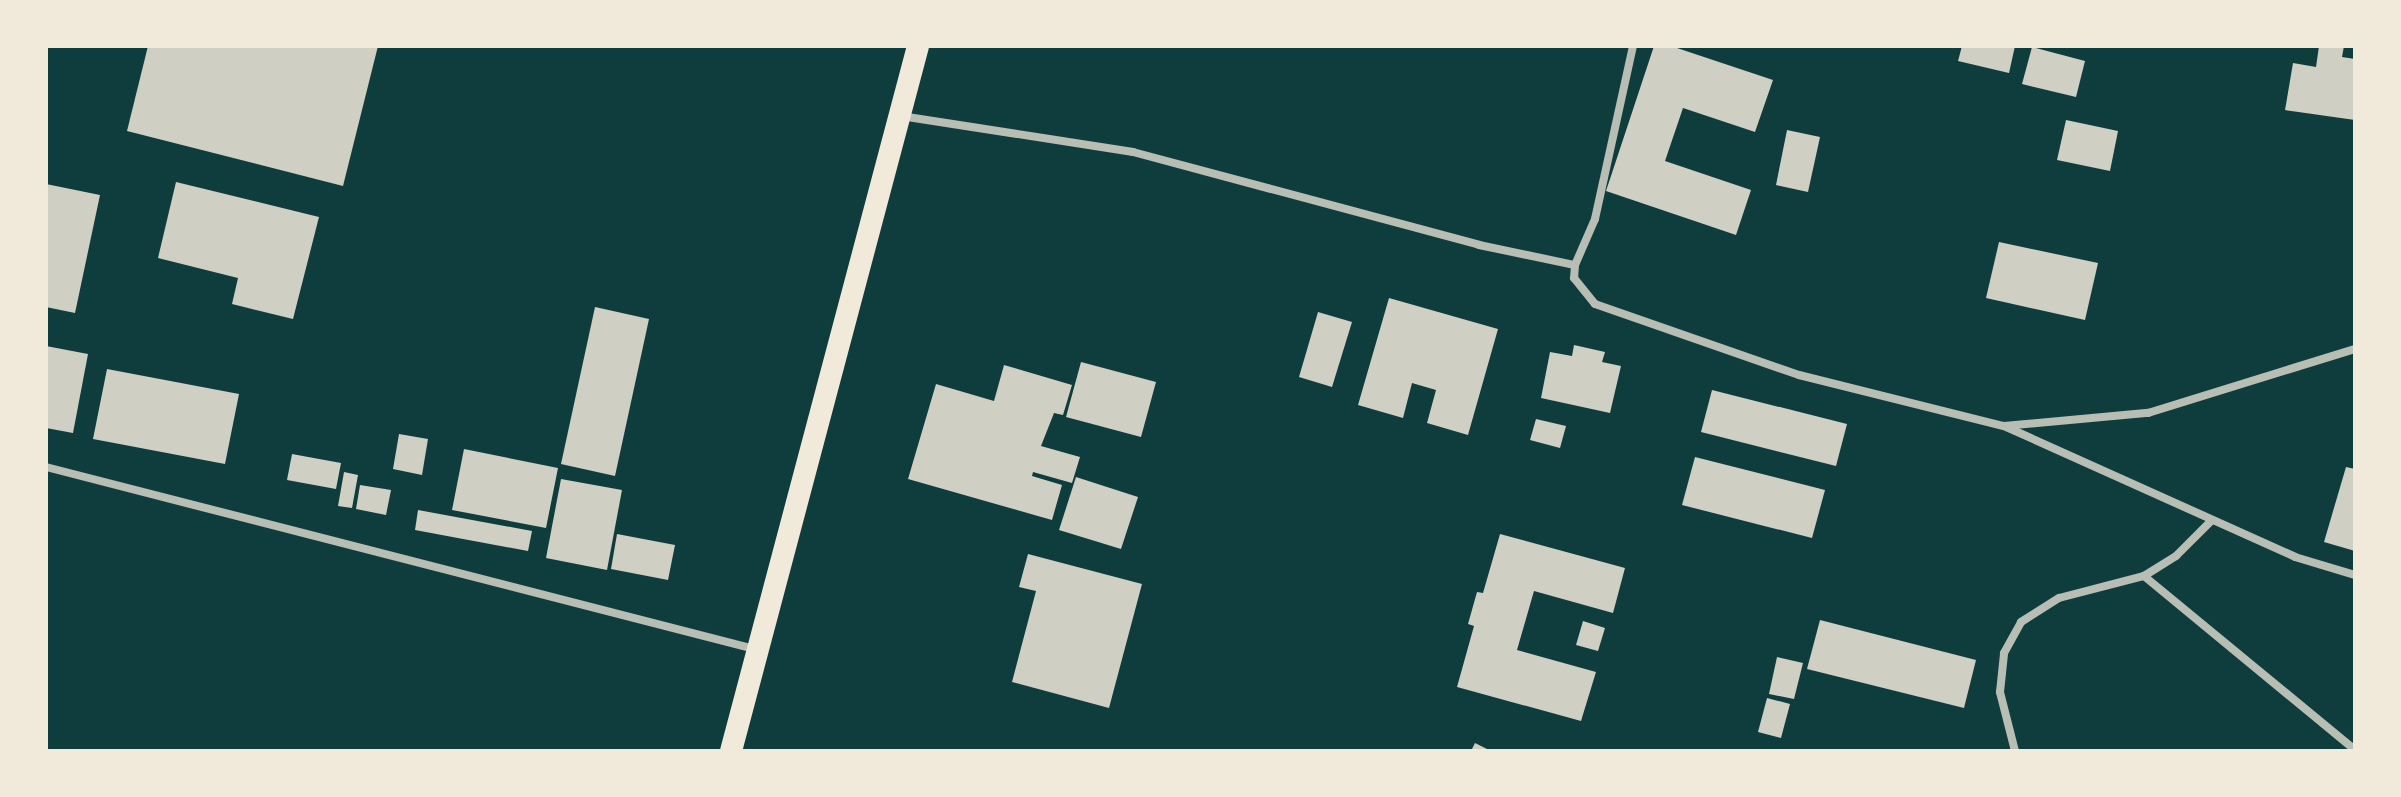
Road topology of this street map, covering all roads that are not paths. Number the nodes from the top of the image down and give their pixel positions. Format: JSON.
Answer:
{"nodes":[{"id":1,"x":918,"y":46,"type":"edge"},
{"id":2,"x":1633,"y":46,"type":"edge"},
{"id":3,"x":901,"y":115,"type":"junction"},
{"id":4,"x":1575,"y":265,"type":"junction"},
{"id":5,"x":2355,"y":349,"type":"edge"},
{"id":6,"x":2004,"y":426,"type":"junction"},
{"id":7,"x":46,"y":467,"type":"edge"},
{"id":8,"x":2211,"y":521,"type":"junction"},
{"id":9,"x":2355,"y":575,"type":"edge"},
{"id":10,"x":2144,"y":576,"type":"junction"},
{"id":11,"x":759,"y":650,"type":"junction"},
{"id":12,"x":2355,"y":750,"type":"edge"},
{"id":13,"x":731,"y":751,"type":"edge"},
{"id":14,"x":2015,"y":751,"type":"edge"}],
"edges":[{"from":1,"to":3,"type":"highway"},
{"from":2,"to":4,"type":"street"},
{"from":3,"to":4,"type":"street"},
{"from":3,"to":11,"type":"highway"},
{"from":4,"to":6,"type":"street"},
{"from":5,"to":6,"type":"street"},
{"from":6,"to":8,"type":"street"},
{"from":7,"to":11,"type":"street"},
{"from":8,"to":9,"type":"street"},
{"from":8,"to":10,"type":"street"},
{"from":10,"to":12,"type":"street"},
{"from":10,"to":14,"type":"street"},
{"from":11,"to":13,"type":"highway"}]}
